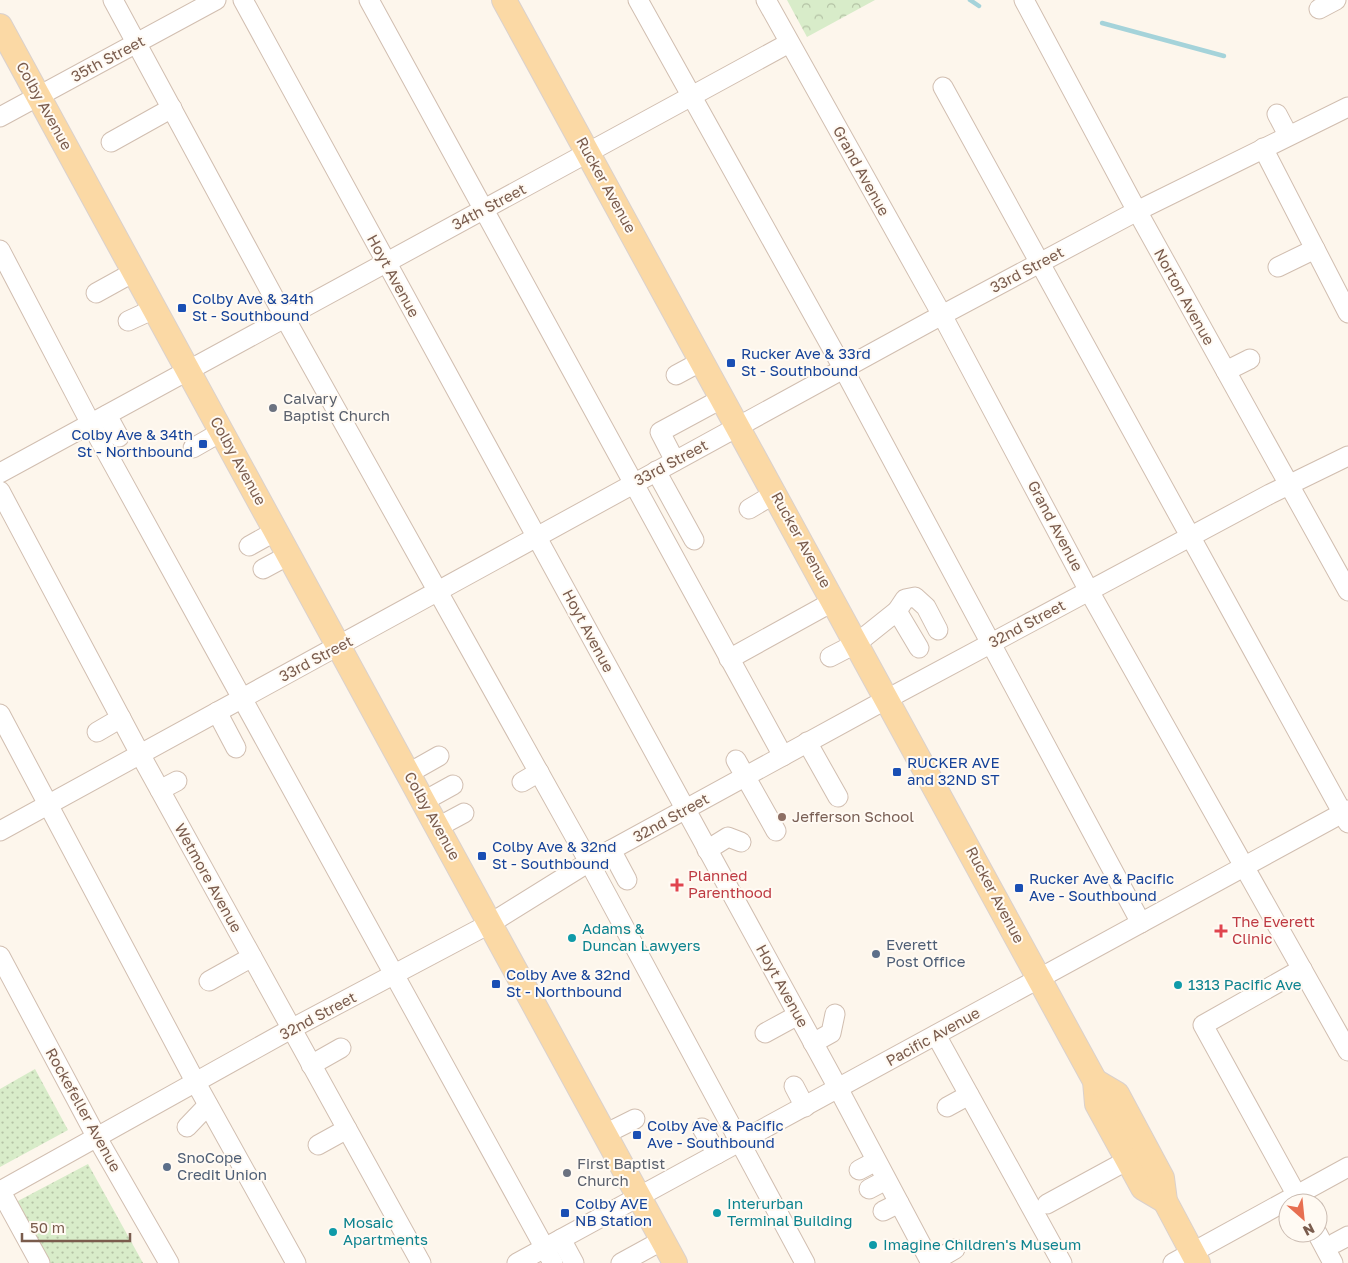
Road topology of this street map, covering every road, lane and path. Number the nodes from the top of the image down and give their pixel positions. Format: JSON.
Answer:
{"nodes":[{"id":1,"x":114,"y":0,"type":"edge"},
{"id":2,"x":216,"y":0,"type":"edge"},
{"id":3,"x":243,"y":0,"type":"edge"},
{"id":4,"x":369,"y":0,"type":"edge"},
{"id":5,"x":504,"y":0,"type":"edge"},
{"id":6,"x":638,"y":0,"type":"edge"},
{"id":7,"x":766,"y":0,"type":"edge"},
{"id":8,"x":1024,"y":0,"type":"edge"},
{"id":9,"x":1336,"y":0,"type":"edge"},
{"id":10,"x":1319,"y":9,"type":"dead end"},
{"id":11,"x":0,"y":26,"type":"edge"},
{"id":12,"x":137,"y":43,"type":"junction"},
{"id":13,"x":790,"y":43,"type":"junction"},
{"id":14,"x":943,"y":87,"type":"dead end"},
{"id":15,"x":38,"y":96,"type":"junction"},
{"id":16,"x":691,"y":96,"type":"junction"},
{"id":17,"x":1348,"y":107,"type":"edge"},
{"id":18,"x":172,"y":108,"type":"junction"},
{"id":19,"x":1277,"y":114,"type":"dead end"},
{"id":20,"x":0,"y":118,"type":"edge"},
{"id":21,"x":1288,"y":136,"type":"junction"},
{"id":22,"x":111,"y":142,"type":"dead end"},
{"id":23,"x":1263,"y":148,"type":"junction"},
{"id":24,"x":589,"y":153,"type":"junction"},
{"id":25,"x":484,"y":210,"type":"junction"},
{"id":26,"x":1137,"y":211,"type":"junction"},
{"id":27,"x":0,"y":250,"type":"edge"},
{"id":28,"x":1315,"y":250,"type":"junction"},
{"id":29,"x":386,"y":263,"type":"junction"},
{"id":30,"x":1039,"y":263,"type":"junction"},
{"id":31,"x":1278,"y":267,"type":"dead end"},
{"id":32,"x":134,"y":272,"type":"junction"},
{"id":33,"x":96,"y":293,"type":"dead end"},
{"id":34,"x":154,"y":309,"type":"junction"},
{"id":35,"x":1348,"y":313,"type":"edge"},
{"id":36,"x":942,"y":315,"type":"junction"},
{"id":37,"x":285,"y":318,"type":"junction"},
{"id":38,"x":128,"y":321,"type":"dead end"},
{"id":39,"x":1250,"y":359,"type":"dead end"},
{"id":40,"x":702,"y":361,"type":"junction"},
{"id":41,"x":843,"y":368,"type":"junction"},
{"id":42,"x":188,"y":371,"type":"junction"},
{"id":43,"x":1226,"y":371,"type":"junction"},
{"id":44,"x":676,"y":375,"type":"dead end"},
{"id":45,"x":723,"y":398,"type":"junction"},
{"id":46,"x":99,"y":420,"type":"junction"},
{"id":47,"x":739,"y":426,"type":"junction"},
{"id":48,"x":221,"y":432,"type":"junction"},
{"id":49,"x":119,"y":437,"type":"dead end"},
{"id":50,"x":193,"y":448,"type":"dead end"},
{"id":51,"x":1348,"y":456,"type":"edge"},
{"id":52,"x":674,"y":461,"type":"junction"},
{"id":53,"x":656,"y":471,"type":"junction"},
{"id":54,"x":0,"y":473,"type":"edge"},
{"id":55,"x":633,"y":484,"type":"junction"},
{"id":56,"x":1289,"y":485,"type":"junction"},
{"id":57,"x":0,"y":491,"type":"edge"},
{"id":58,"x":776,"y":493,"type":"junction"},
{"id":59,"x":749,"y":508,"type":"dead end"},
{"id":60,"x":276,"y":531,"type":"junction"},
{"id":61,"x":536,"y":536,"type":"junction"},
{"id":62,"x":1192,"y":536,"type":"junction"},
{"id":63,"x":694,"y":540,"type":"dead end"},
{"id":64,"x":249,"y":546,"type":"dead end"},
{"id":65,"x":289,"y":555,"type":"junction"},
{"id":66,"x":263,"y":569,"type":"dead end"},
{"id":67,"x":1090,"y":591,"type":"junction"},
{"id":68,"x":1348,"y":591,"type":"edge"},
{"id":69,"x":437,"y":593,"type":"junction"},
{"id":70,"x":834,"y":601,"type":"junction"},
{"id":71,"x":897,"y":611,"type":"junction"},
{"id":72,"x":938,"y":630,"type":"dead end"},
{"id":73,"x":857,"y":643,"type":"junction"},
{"id":74,"x":991,"y":643,"type":"junction"},
{"id":75,"x":339,"y":647,"type":"junction"},
{"id":76,"x":919,"y":648,"type":"dead end"},
{"id":77,"x":830,"y":657,"type":"dead end"},
{"id":78,"x":730,"y":659,"type":"junction"},
{"id":79,"x":241,"y":699,"type":"junction"},
{"id":80,"x":887,"y":699,"type":"junction"},
{"id":81,"x":217,"y":712,"type":"junction"},
{"id":82,"x":0,"y":714,"type":"edge"},
{"id":83,"x":121,"y":718,"type":"junction"},
{"id":84,"x":97,"y":732,"type":"dead end"},
{"id":85,"x":807,"y":742,"type":"junction"},
{"id":86,"x":236,"y":748,"type":"dead end"},
{"id":87,"x":140,"y":754,"type":"junction"},
{"id":88,"x":439,"y":756,"type":"dead end"},
{"id":89,"x":783,"y":756,"type":"junction"},
{"id":90,"x":736,"y":760,"type":"dead end"},
{"id":91,"x":539,"y":772,"type":"junction"},
{"id":92,"x":409,"y":773,"type":"junction"},
{"id":93,"x":746,"y":777,"type":"junction"},
{"id":94,"x":177,"y":781,"type":"dead end"},
{"id":95,"x":522,"y":782,"type":"dead end"},
{"id":96,"x":453,"y":785,"type":"dead end"},
{"id":97,"x":160,"y":790,"type":"junction"},
{"id":98,"x":838,"y":797,"type":"dead end"},
{"id":99,"x":424,"y":801,"type":"junction"},
{"id":100,"x":48,"y":804,"type":"junction"},
{"id":101,"x":685,"y":810,"type":"junction"},
{"id":102,"x":464,"y":813,"type":"dead end"},
{"id":103,"x":1346,"y":815,"type":"edge"},
{"id":104,"x":438,"y":828,"type":"junction"},
{"id":105,"x":0,"y":831,"type":"edge"},
{"id":106,"x":776,"y":831,"type":"dead end"},
{"id":107,"x":741,"y":842,"type":"dead end"},
{"id":108,"x":611,"y":850,"type":"junction"},
{"id":109,"x":706,"y":850,"type":"junction"},
{"id":110,"x":590,"y":862,"type":"junction"},
{"id":111,"x":1244,"y":867,"type":"junction"},
{"id":112,"x":628,"y":880,"type":"dead end"},
{"id":113,"x":491,"y":923,"type":"junction"},
{"id":114,"x":1141,"y":923,"type":"junction"},
{"id":115,"x":0,"y":956,"type":"edge"},
{"id":116,"x":252,"y":957,"type":"junction"},
{"id":117,"x":1302,"y":970,"type":"junction"},
{"id":118,"x":393,"y":976,"type":"junction"},
{"id":119,"x":1040,"y":978,"type":"junction"},
{"id":120,"x":209,"y":981,"type":"dead end"},
{"id":121,"x":835,"y":1014,"type":"dead end"},
{"id":122,"x":798,"y":1015,"type":"junction"},
{"id":123,"x":292,"y":1029,"type":"junction"},
{"id":124,"x":765,"y":1033,"type":"dead end"},
{"id":125,"x":936,"y":1035,"type":"junction"},
{"id":126,"x":813,"y":1043,"type":"junction"},
{"id":127,"x":342,"y":1048,"type":"dead end"},
{"id":128,"x":1347,"y":1049,"type":"edge"},
{"id":129,"x":311,"y":1065,"type":"junction"},
{"id":130,"x":1096,"y":1081,"type":"junction"},
{"id":131,"x":196,"y":1083,"type":"junction"},
{"id":132,"x":794,"y":1086,"type":"dead end"},
{"id":133,"x":838,"y":1088,"type":"junction"},
{"id":134,"x":969,"y":1095,"type":"junction"},
{"id":135,"x":208,"y":1105,"type":"junction"},
{"id":136,"x":804,"y":1107,"type":"junction"},
{"id":137,"x":947,"y":1107,"type":"dead end"},
{"id":138,"x":635,"y":1118,"type":"dead end"},
{"id":139,"x":187,"y":1127,"type":"dead end"},
{"id":140,"x":702,"y":1128,"type":"dead end"},
{"id":141,"x":347,"y":1129,"type":"junction"},
{"id":142,"x":605,"y":1134,"type":"junction"},
{"id":143,"x":96,"y":1136,"type":"junction"},
{"id":144,"x":740,"y":1142,"type":"junction"},
{"id":145,"x":318,"y":1145,"type":"dead end"},
{"id":146,"x":717,"y":1154,"type":"junction"},
{"id":147,"x":1128,"y":1160,"type":"junction"},
{"id":148,"x":876,"y":1161,"type":"junction"},
{"id":149,"x":1348,"y":1167,"type":"edge"},
{"id":150,"x":859,"y":1170,"type":"dead end"},
{"id":151,"x":886,"y":1180,"type":"junction"},
{"id":152,"x":869,"y":1189,"type":"dead end"},
{"id":153,"x":0,"y":1190,"type":"edge"},
{"id":154,"x":1297,"y":1193,"type":"edge"},
{"id":155,"x":1308,"y":1193,"type":"edge"},
{"id":156,"x":639,"y":1197,"type":"junction"},
{"id":157,"x":1165,"y":1201,"type":"junction"},
{"id":158,"x":1048,"y":1204,"type":"dead end"},
{"id":159,"x":1278,"y":1210,"type":"edge"},
{"id":160,"x":662,"y":1240,"type":"junction"},
{"id":161,"x":955,"y":1249,"type":"dead end"},
{"id":162,"x":553,"y":1250,"type":"edge"},
{"id":163,"x":805,"y":1257,"type":"edge"},
{"id":164,"x":1188,"y":1259,"type":"edge"},
{"id":165,"x":40,"y":1263,"type":"edge"},
{"id":166,"x":169,"y":1263,"type":"edge"},
{"id":167,"x":296,"y":1263,"type":"edge"},
{"id":168,"x":421,"y":1263,"type":"edge"},
{"id":169,"x":517,"y":1263,"type":"edge"},
{"id":170,"x":574,"y":1263,"type":"edge"},
{"id":171,"x":621,"y":1263,"type":"edge"},
{"id":172,"x":675,"y":1263,"type":"edge"},
{"id":173,"x":931,"y":1263,"type":"edge"},
{"id":174,"x":1062,"y":1263,"type":"edge"}],
"edges":[{"from":1,"to":12,"type":"street"},
{"from":2,"to":12,"type":"street","name":"35th Street"},
{"from":3,"to":29,"type":"street","name":"Hoyt Avenue"},
{"from":4,"to":25,"type":"street"},
{"from":5,"to":24,"type":"main road","name":"Rucker Avenue"},
{"from":6,"to":16,"type":"street"},
{"from":7,"to":13,"type":"street","name":"Grand Avenue"},
{"from":8,"to":26,"type":"street","name":"Norton Avenue"},
{"from":9,"to":10,"type":"street"},
{"from":11,"to":15,"type":"main road","name":"Colby Avenue"},
{"from":12,"to":15,"type":"street","name":"35th Street"},
{"from":12,"to":18,"type":"street"},
{"from":13,"to":16,"type":"street","name":"34th Street"},
{"from":13,"to":36,"type":"street","name":"Grand Avenue"},
{"from":14,"to":30,"type":"street"},
{"from":15,"to":20,"type":"street","name":"35th Street"},
{"from":15,"to":32,"type":"main road","name":"Colby Avenue"},
{"from":16,"to":24,"type":"street","name":"34th Street"},
{"from":16,"to":41,"type":"street"},
{"from":17,"to":21,"type":"street","name":"33rd Street"},
{"from":18,"to":22,"type":"street"},
{"from":18,"to":37,"type":"street"},
{"from":19,"to":21,"type":"street"},
{"from":21,"to":23,"type":"street","name":"33rd Street"},
{"from":23,"to":26,"type":"street","name":"33rd Street"},
{"from":23,"to":28,"type":"street"},
{"from":24,"to":25,"type":"street","name":"34th Street"},
{"from":24,"to":40,"type":"main road","name":"Rucker Avenue"},
{"from":25,"to":29,"type":"street","name":"34th Street"},
{"from":25,"to":55,"type":"street"},
{"from":26,"to":30,"type":"street","name":"33rd Street"},
{"from":26,"to":43,"type":"street","name":"Norton Avenue"},
{"from":27,"to":46,"type":"street"},
{"from":28,"to":31,"type":"street"},
{"from":28,"to":35,"type":"street"},
{"from":29,"to":37,"type":"street","name":"34th Street"},
{"from":29,"to":61,"type":"street","name":"Hoyt Avenue"},
{"from":30,"to":36,"type":"street","name":"33rd Street"},
{"from":30,"to":62,"type":"street"},
{"from":32,"to":33,"type":"street"},
{"from":32,"to":34,"type":"main road","name":"Colby Avenue"},
{"from":34,"to":38,"type":"street"},
{"from":34,"to":42,"type":"main road","name":"Colby Avenue"},
{"from":36,"to":41,"type":"street","name":"33rd Street"},
{"from":36,"to":67,"type":"street","name":"Grand Avenue"},
{"from":37,"to":42,"type":"street","name":"34th Street"},
{"from":37,"to":69,"type":"street"},
{"from":39,"to":43,"type":"street"},
{"from":40,"to":44,"type":"street"},
{"from":40,"to":45,"type":"main road","name":"Rucker Avenue"},
{"from":41,"to":47,"type":"street","name":"33rd Street"},
{"from":41,"to":74,"type":"street"},
{"from":42,"to":46,"type":"street"},
{"from":42,"to":48,"type":"main road","name":"Colby Avenue"},
{"from":43,"to":56,"type":"street","name":"Norton Avenue"},
{"from":45,"to":47,"type":"main road","name":"Rucker Avenue"},
{"from":45,"to":52,"type":"street"},
{"from":46,"to":49,"type":"street"},
{"from":46,"to":54,"type":"street"},
{"from":46,"to":79,"type":"street"},
{"from":47,"to":52,"type":"street","name":"33rd Street"},
{"from":47,"to":58,"type":"main road","name":"Rucker Avenue"},
{"from":48,"to":50,"type":"street"},
{"from":48,"to":60,"type":"main road","name":"Colby Avenue"},
{"from":51,"to":56,"type":"street","name":"32nd Street"},
{"from":52,"to":53,"type":"street","name":"33rd Street"},
{"from":53,"to":55,"type":"street","name":"33rd Street"},
{"from":53,"to":63,"type":"street"},
{"from":55,"to":61,"type":"street","name":"33rd Street"},
{"from":55,"to":78,"type":"street"},
{"from":56,"to":62,"type":"street","name":"32nd Street"},
{"from":56,"to":68,"type":"street","name":"Norton Avenue"},
{"from":57,"to":83,"type":"street","name":"Wetmore Avenue"},
{"from":58,"to":59,"type":"street"},
{"from":58,"to":70,"type":"main road","name":"Rucker Avenue"},
{"from":60,"to":64,"type":"street"},
{"from":60,"to":65,"type":"main road","name":"Colby Avenue"},
{"from":61,"to":69,"type":"street","name":"33rd Street"},
{"from":61,"to":101,"type":"street","name":"Hoyt Avenue"},
{"from":62,"to":67,"type":"street","name":"32nd Street"},
{"from":62,"to":103,"type":"street"},
{"from":65,"to":66,"type":"street"},
{"from":65,"to":75,"type":"main road","name":"Colby Avenue"},
{"from":67,"to":74,"type":"street","name":"32nd Street"},
{"from":67,"to":111,"type":"street","name":"Grand Avenue"},
{"from":69,"to":75,"type":"street","name":"33rd Street"},
{"from":69,"to":91,"type":"street"},
{"from":70,"to":73,"type":"main road","name":"Rucker Avenue"},
{"from":70,"to":78,"type":"street"},
{"from":71,"to":72,"type":"street"},
{"from":71,"to":73,"type":"street"},
{"from":71,"to":76,"type":"street"},
{"from":73,"to":77,"type":"street"},
{"from":73,"to":80,"type":"main road","name":"Rucker Avenue"},
{"from":74,"to":80,"type":"street","name":"32nd Street"},
{"from":74,"to":114,"type":"street"},
{"from":75,"to":79,"type":"street","name":"33rd Street"},
{"from":75,"to":92,"type":"main road","name":"Colby Avenue"},
{"from":78,"to":89,"type":"street"},
{"from":79,"to":81,"type":"street","name":"33rd Street"},
{"from":79,"to":118,"type":"street"},
{"from":80,"to":85,"type":"street","name":"32nd Street"},
{"from":80,"to":119,"type":"main road","name":"Rucker Avenue"},
{"from":81,"to":86,"type":"street"},
{"from":81,"to":87,"type":"street","name":"33rd Street"},
{"from":82,"to":100,"type":"street"},
{"from":83,"to":84,"type":"street"},
{"from":83,"to":87,"type":"street","name":"Wetmore Avenue"},
{"from":85,"to":89,"type":"street","name":"32nd Street"},
{"from":85,"to":98,"type":"street"},
{"from":87,"to":97,"type":"street","name":"Wetmore Avenue"},
{"from":87,"to":100,"type":"street","name":"33rd Street"},
{"from":88,"to":92,"type":"street"},
{"from":89,"to":93,"type":"street","name":"32nd Street"},
{"from":90,"to":93,"type":"street"},
{"from":91,"to":95,"type":"street"},
{"from":91,"to":110,"type":"street"},
{"from":92,"to":99,"type":"main road","name":"Colby Avenue"},
{"from":93,"to":101,"type":"street","name":"32nd Street"},
{"from":93,"to":106,"type":"street"},
{"from":94,"to":97,"type":"street"},
{"from":96,"to":99,"type":"street"},
{"from":97,"to":116,"type":"street","name":"Wetmore Avenue"},
{"from":99,"to":104,"type":"main road","name":"Colby Avenue"},
{"from":100,"to":105,"type":"street","name":"33rd Street"},
{"from":100,"to":131,"type":"street"},
{"from":101,"to":108,"type":"street","name":"32nd Street"},
{"from":101,"to":109,"type":"street","name":"Hoyt Avenue"},
{"from":102,"to":104,"type":"street"},
{"from":103,"to":111,"type":"street","name":"Pacific Avenue"},
{"from":104,"to":113,"type":"main road","name":"Colby Avenue"},
{"from":107,"to":109,"type":"street"},
{"from":108,"to":110,"type":"street","name":"32nd Street"},
{"from":108,"to":112,"type":"street"},
{"from":109,"to":122,"type":"street","name":"Hoyt Avenue"},
{"from":110,"to":113,"type":"street","name":"32nd Street"},
{"from":110,"to":144,"type":"street"},
{"from":111,"to":114,"type":"street","name":"Pacific Avenue"},
{"from":111,"to":117,"type":"street","name":"Grand Avenue"},
{"from":113,"to":118,"type":"street","name":"32nd Street"},
{"from":113,"to":142,"type":"main road","name":"Colby Avenue"},
{"from":114,"to":119,"type":"street","name":"Pacific Avenue"},
{"from":115,"to":143,"type":"street","name":"Rockefeller Avenue"},
{"from":116,"to":120,"type":"street"},
{"from":116,"to":123,"type":"street","name":"Wetmore Avenue"},
{"from":117,"to":128,"type":"street","name":"Grand Avenue"},
{"from":117,"to":154,"type":"street"},
{"from":118,"to":123,"type":"street","name":"32nd Street"},
{"from":118,"to":162,"type":"street"},
{"from":119,"to":125,"type":"street","name":"Pacific Avenue"},
{"from":119,"to":130,"type":"main road","name":"Rucker Avenue"},
{"from":121,"to":126,"type":"street"},
{"from":122,"to":124,"type":"street"},
{"from":122,"to":126,"type":"street","name":"Hoyt Avenue"},
{"from":123,"to":129,"type":"street","name":"Wetmore Avenue"},
{"from":123,"to":131,"type":"street","name":"32nd Street"},
{"from":125,"to":133,"type":"street","name":"Pacific Avenue"},
{"from":125,"to":134,"type":"street"},
{"from":126,"to":133,"type":"street","name":"Hoyt Avenue"},
{"from":127,"to":129,"type":"street"},
{"from":129,"to":141,"type":"street","name":"Wetmore Avenue"},
{"from":130,"to":147,"type":"main road","name":"Rucker Avenue"},
{"from":130,"to":157,"type":"main road","name":"Rucker Avenue"},
{"from":131,"to":135,"type":"street"},
{"from":131,"to":143,"type":"street","name":"32nd Street"},
{"from":132,"to":136,"type":"street"},
{"from":133,"to":136,"type":"street","name":"Pacific Avenue"},
{"from":133,"to":148,"type":"street","name":"Hoyt Avenue"},
{"from":134,"to":137,"type":"street"},
{"from":134,"to":174,"type":"street"},
{"from":135,"to":139,"type":"street"},
{"from":135,"to":167,"type":"street"},
{"from":136,"to":144,"type":"street","name":"Pacific Avenue"},
{"from":138,"to":142,"type":"street"},
{"from":140,"to":146,"type":"street"},
{"from":141,"to":145,"type":"street"},
{"from":141,"to":168,"type":"street","name":"Wetmore Avenue"},
{"from":142,"to":156,"type":"main road","name":"Colby Avenue"},
{"from":143,"to":153,"type":"street","name":"32nd Street"},
{"from":143,"to":166,"type":"street","name":"Rockefeller Avenue"},
{"from":144,"to":146,"type":"street","name":"Pacific Avenue"},
{"from":144,"to":163,"type":"street"},
{"from":146,"to":156,"type":"street","name":"Pacific Avenue"},
{"from":147,"to":157,"type":"main road","name":"Rucker Avenue"},
{"from":147,"to":158,"type":"street"},
{"from":148,"to":150,"type":"street"},
{"from":148,"to":151,"type":"street","name":"Hoyt Avenue"},
{"from":149,"to":155,"type":"street"},
{"from":151,"to":152,"type":"street"},
{"from":151,"to":173,"type":"street","name":"Hoyt Avenue"},
{"from":153,"to":165,"type":"street"},
{"from":156,"to":160,"type":"main road","name":"Colby Avenue"},
{"from":156,"to":162,"type":"street","name":"Pacific Avenue"},
{"from":157,"to":164,"type":"main road","name":"Rucker Avenue"},
{"from":159,"to":164,"type":"street"},
{"from":160,"to":171,"type":"street"},
{"from":160,"to":172,"type":"main road","name":"Colby Avenue"},
{"from":161,"to":173,"type":"street"},
{"from":162,"to":169,"type":"street","name":"Pacific Avenue"},
{"from":162,"to":170,"type":"street"}]}
